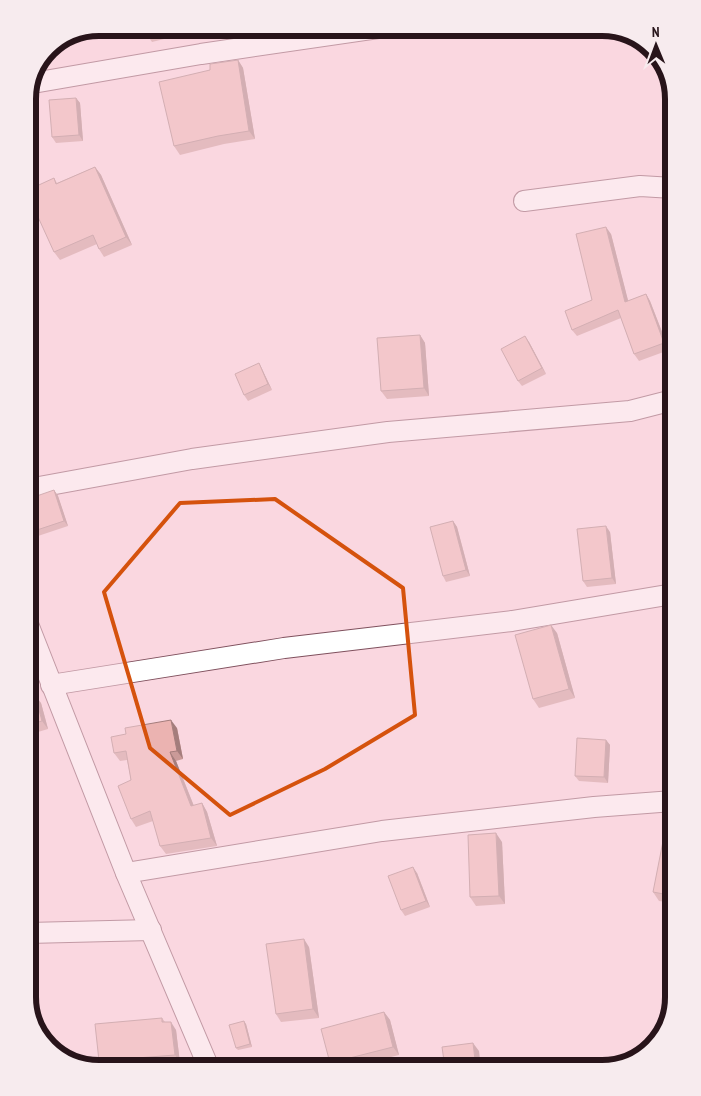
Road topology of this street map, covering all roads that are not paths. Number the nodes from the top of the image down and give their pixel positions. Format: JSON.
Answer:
{"nodes":[{"id":1,"x":324,"y":36,"type":"edge"},
{"id":2,"x":38,"y":82,"type":"edge"},
{"id":3,"x":665,"y":187,"type":"edge"},
{"id":4,"x":524,"y":201,"type":"dead end"},
{"id":5,"x":665,"y":402,"type":"edge"},
{"id":6,"x":36,"y":488,"type":"edge"},
{"id":7,"x":665,"y":596,"type":"edge"},
{"id":8,"x":36,"y":646,"type":"edge"},
{"id":9,"x":51,"y":686,"type":"junction"},
{"id":10,"x":665,"y":802,"type":"edge"},
{"id":11,"x":126,"y":873,"type":"junction"},
{"id":12,"x":151,"y":930,"type":"junction"},
{"id":13,"x":36,"y":933,"type":"edge"},
{"id":14,"x":206,"y":1060,"type":"edge"}],
"edges":[{"from":1,"to":2,"type":"street"},
{"from":3,"to":4,"type":"street"},
{"from":5,"to":6,"type":"street"},
{"from":7,"to":9,"type":"street"},
{"from":8,"to":9,"type":"street"},
{"from":9,"to":11,"type":"street"},
{"from":10,"to":11,"type":"street"},
{"from":11,"to":12,"type":"street"},
{"from":12,"to":13,"type":"street"},
{"from":12,"to":14,"type":"street"}]}
